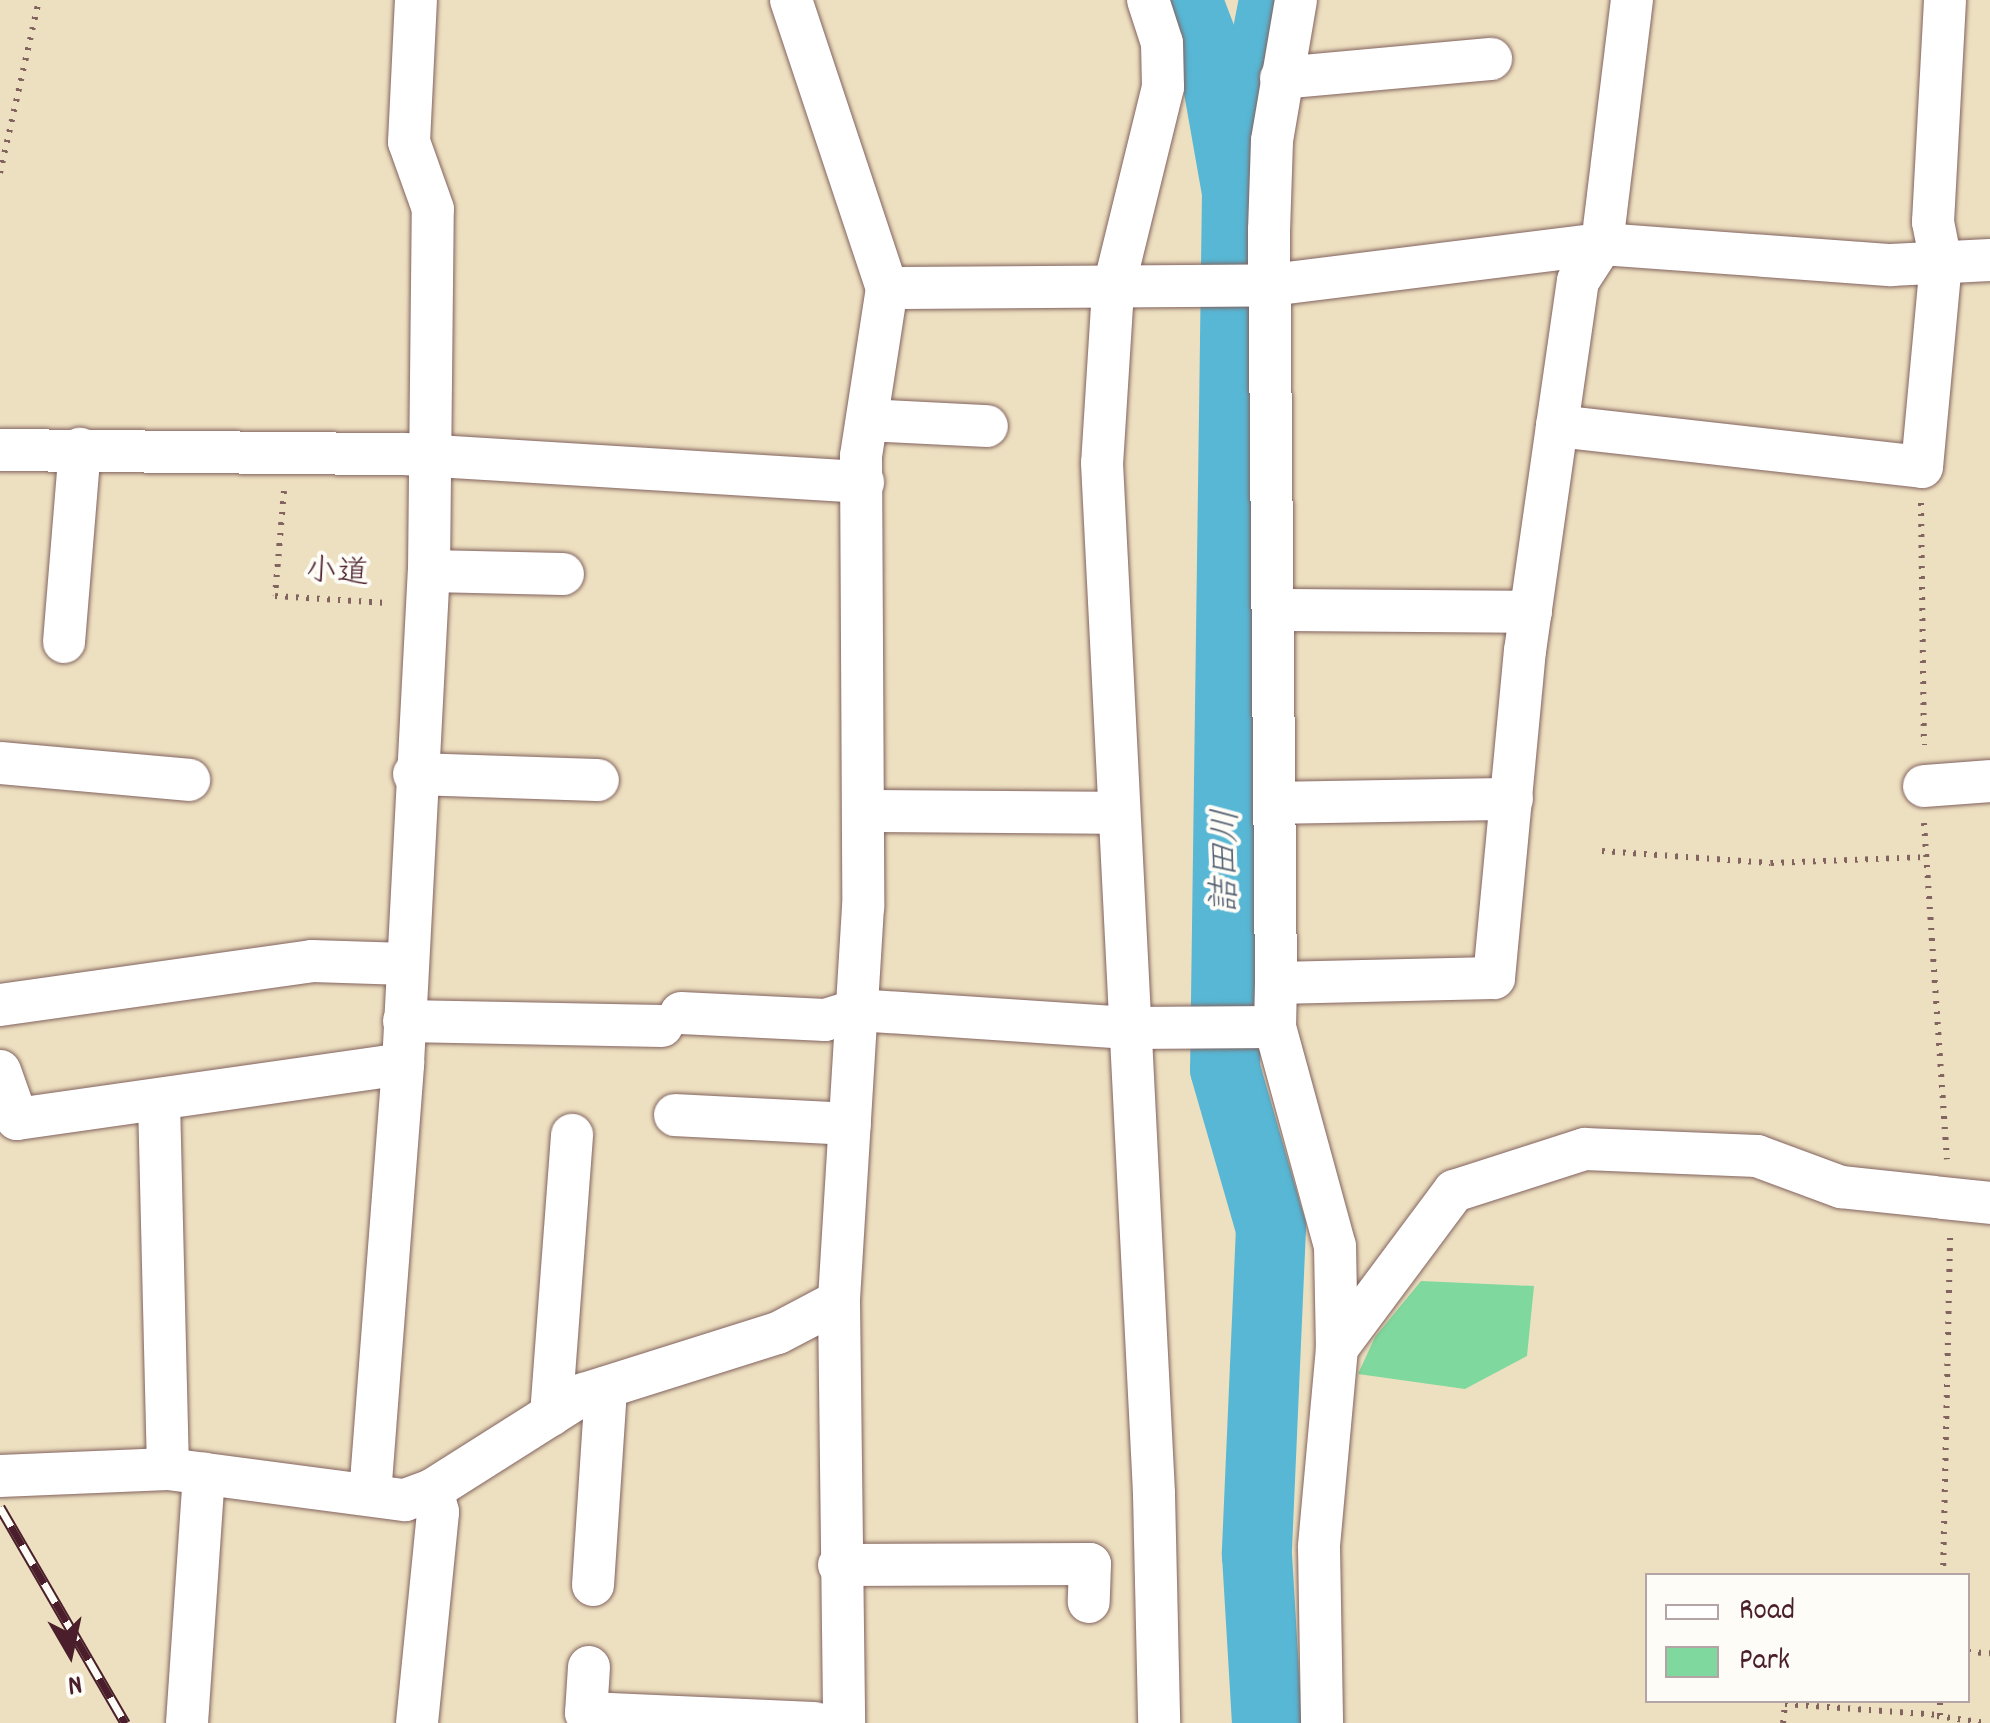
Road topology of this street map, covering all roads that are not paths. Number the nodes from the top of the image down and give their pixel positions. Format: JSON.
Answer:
{"nodes":[{"id":1,"x":416,"y":0,"type":"edge"},
{"id":2,"x":1148,"y":0,"type":"edge"},
{"id":3,"x":1296,"y":0,"type":"edge"},
{"id":4,"x":1632,"y":0,"type":"edge"},
{"id":5,"x":1945,"y":0,"type":"edge"},
{"id":6,"x":796,"y":1,"type":"edge"},
{"id":7,"x":1491,"y":60,"type":"dead end"},
{"id":8,"x":1282,"y":78,"type":"junction"},
{"id":9,"x":1602,"y":244,"type":"junction"},
{"id":10,"x":1990,"y":260,"type":"edge"},
{"id":11,"x":1941,"y":262,"type":"junction"},
{"id":12,"x":1265,"y":285,"type":"junction"},
{"id":13,"x":887,"y":288,"type":"junction"},
{"id":14,"x":1113,"y":290,"type":"junction"},
{"id":15,"x":867,"y":420,"type":"junction"},
{"id":16,"x":986,"y":426,"type":"dead end"},
{"id":17,"x":1557,"y":426,"type":"junction"},
{"id":18,"x":80,"y":449,"type":"junction"},
{"id":19,"x":0,"y":450,"type":"edge"},
{"id":20,"x":430,"y":455,"type":"junction"},
{"id":21,"x":863,"y":482,"type":"junction"},
{"id":22,"x":563,"y":574,"type":"dead end"},
{"id":23,"x":412,"y":578,"type":"junction"},
{"id":24,"x":1274,"y":610,"type":"junction"},
{"id":25,"x":1531,"y":612,"type":"junction"},
{"id":26,"x":64,"y":642,"type":"dead end"},
{"id":27,"x":0,"y":763,"type":"edge"},
{"id":28,"x":414,"y":774,"type":"junction"},
{"id":29,"x":188,"y":780,"type":"dead end"},
{"id":30,"x":598,"y":780,"type":"dead end"},
{"id":31,"x":1990,"y":781,"type":"edge"},
{"id":32,"x":1924,"y":786,"type":"road end"},
{"id":33,"x":1512,"y":799,"type":"junction"},
{"id":34,"x":1275,"y":804,"type":"junction"},
{"id":35,"x":864,"y":811,"type":"junction"},
{"id":36,"x":1118,"y":813,"type":"junction"},
{"id":37,"x":406,"y":964,"type":"junction"},
{"id":38,"x":1276,"y":983,"type":"junction"},
{"id":39,"x":0,"y":1004,"type":"edge"},
{"id":40,"x":857,"y":1010,"type":"junction"},
{"id":41,"x":404,"y":1020,"type":"junction"},
{"id":42,"x":1275,"y":1027,"type":"junction"},
{"id":43,"x":1128,"y":1028,"type":"junction"},
{"id":44,"x":402,"y":1064,"type":"junction"},
{"id":45,"x":0,"y":1071,"type":"edge"},
{"id":46,"x":159,"y":1101,"type":"junction"},
{"id":47,"x":675,"y":1115,"type":"dead end"},
{"id":48,"x":850,"y":1124,"type":"junction"},
{"id":49,"x":572,"y":1135,"type":"dead end"},
{"id":50,"x":1970,"y":1201,"type":"edge"},
{"id":51,"x":839,"y":1302,"type":"junction"},
{"id":52,"x":1338,"y":1348,"type":"junction"},
{"id":53,"x":606,"y":1387,"type":"junction"},
{"id":54,"x":551,"y":1415,"type":"junction"},
{"id":55,"x":186,"y":1472,"type":"junction"},
{"id":56,"x":0,"y":1476,"type":"edge"},
{"id":57,"x":432,"y":1490,"type":"junction"},
{"id":58,"x":370,"y":1495,"type":"junction"},
{"id":59,"x":839,"y":1564,"type":"junction"},
{"id":60,"x":593,"y":1585,"type":"dead end"},
{"id":61,"x":1089,"y":1602,"type":"dead end"},
{"id":62,"x":589,"y":1667,"type":"dead end"},
{"id":63,"x":187,"y":1723,"type":"edge"},
{"id":64,"x":417,"y":1723,"type":"edge"},
{"id":65,"x":816,"y":1723,"type":"edge"},
{"id":66,"x":844,"y":1723,"type":"edge"},
{"id":67,"x":1159,"y":1723,"type":"edge"},
{"id":68,"x":1322,"y":1723,"type":"edge"}],
"edges":[{"from":1,"to":20,"type":"street"},
{"from":2,"to":14,"type":"street"},
{"from":3,"to":8,"type":"street"},
{"from":4,"to":9,"type":"street"},
{"from":5,"to":11,"type":"street"},
{"from":6,"to":13,"type":"street"},
{"from":7,"to":8,"type":"street"},
{"from":8,"to":12,"type":"street"},
{"from":9,"to":11,"type":"street"},
{"from":9,"to":12,"type":"street"},
{"from":9,"to":17,"type":"street"},
{"from":10,"to":11,"type":"street"},
{"from":11,"to":17,"type":"street"},
{"from":12,"to":14,"type":"street"},
{"from":12,"to":24,"type":"street"},
{"from":13,"to":14,"type":"street"},
{"from":13,"to":15,"type":"street"},
{"from":14,"to":36,"type":"street"},
{"from":15,"to":16,"type":"street"},
{"from":15,"to":21,"type":"street"},
{"from":17,"to":25,"type":"street"},
{"from":18,"to":19,"type":"street"},
{"from":18,"to":20,"type":"street"},
{"from":18,"to":26,"type":"street"},
{"from":20,"to":21,"type":"street"},
{"from":20,"to":23,"type":"street"},
{"from":21,"to":35,"type":"street"},
{"from":22,"to":23,"type":"street"},
{"from":23,"to":28,"type":"street"},
{"from":24,"to":25,"type":"street"},
{"from":24,"to":34,"type":"street"},
{"from":25,"to":33,"type":"street"},
{"from":27,"to":29,"type":"street"},
{"from":28,"to":30,"type":"street"},
{"from":28,"to":37,"type":"street"},
{"from":31,"to":32,"type":"street"},
{"from":33,"to":34,"type":"street"},
{"from":33,"to":38,"type":"street"},
{"from":34,"to":38,"type":"street"},
{"from":35,"to":36,"type":"street"},
{"from":35,"to":40,"type":"street"},
{"from":36,"to":43,"type":"street"},
{"from":37,"to":39,"type":"street"},
{"from":37,"to":41,"type":"street"},
{"from":38,"to":42,"type":"street"},
{"from":40,"to":41,"type":"street"},
{"from":40,"to":43,"type":"street"},
{"from":40,"to":48,"type":"street"},
{"from":41,"to":44,"type":"street"},
{"from":42,"to":43,"type":"street"},
{"from":42,"to":52,"type":"street"},
{"from":43,"to":67,"type":"street"},
{"from":44,"to":46,"type":"street"},
{"from":44,"to":58,"type":"street"},
{"from":45,"to":46,"type":"street"},
{"from":46,"to":55,"type":"street"},
{"from":47,"to":48,"type":"street"},
{"from":48,"to":51,"type":"street"},
{"from":49,"to":54,"type":"street"},
{"from":50,"to":52,"type":"street"},
{"from":51,"to":53,"type":"street"},
{"from":51,"to":59,"type":"street"},
{"from":52,"to":68,"type":"street"},
{"from":53,"to":54,"type":"street"},
{"from":53,"to":60,"type":"street"},
{"from":54,"to":57,"type":"street"},
{"from":55,"to":56,"type":"street"},
{"from":55,"to":58,"type":"street"},
{"from":55,"to":63,"type":"street"},
{"from":57,"to":58,"type":"street"},
{"from":57,"to":64,"type":"street"},
{"from":59,"to":61,"type":"street"},
{"from":59,"to":66,"type":"street"},
{"from":62,"to":65,"type":"street"}]}
